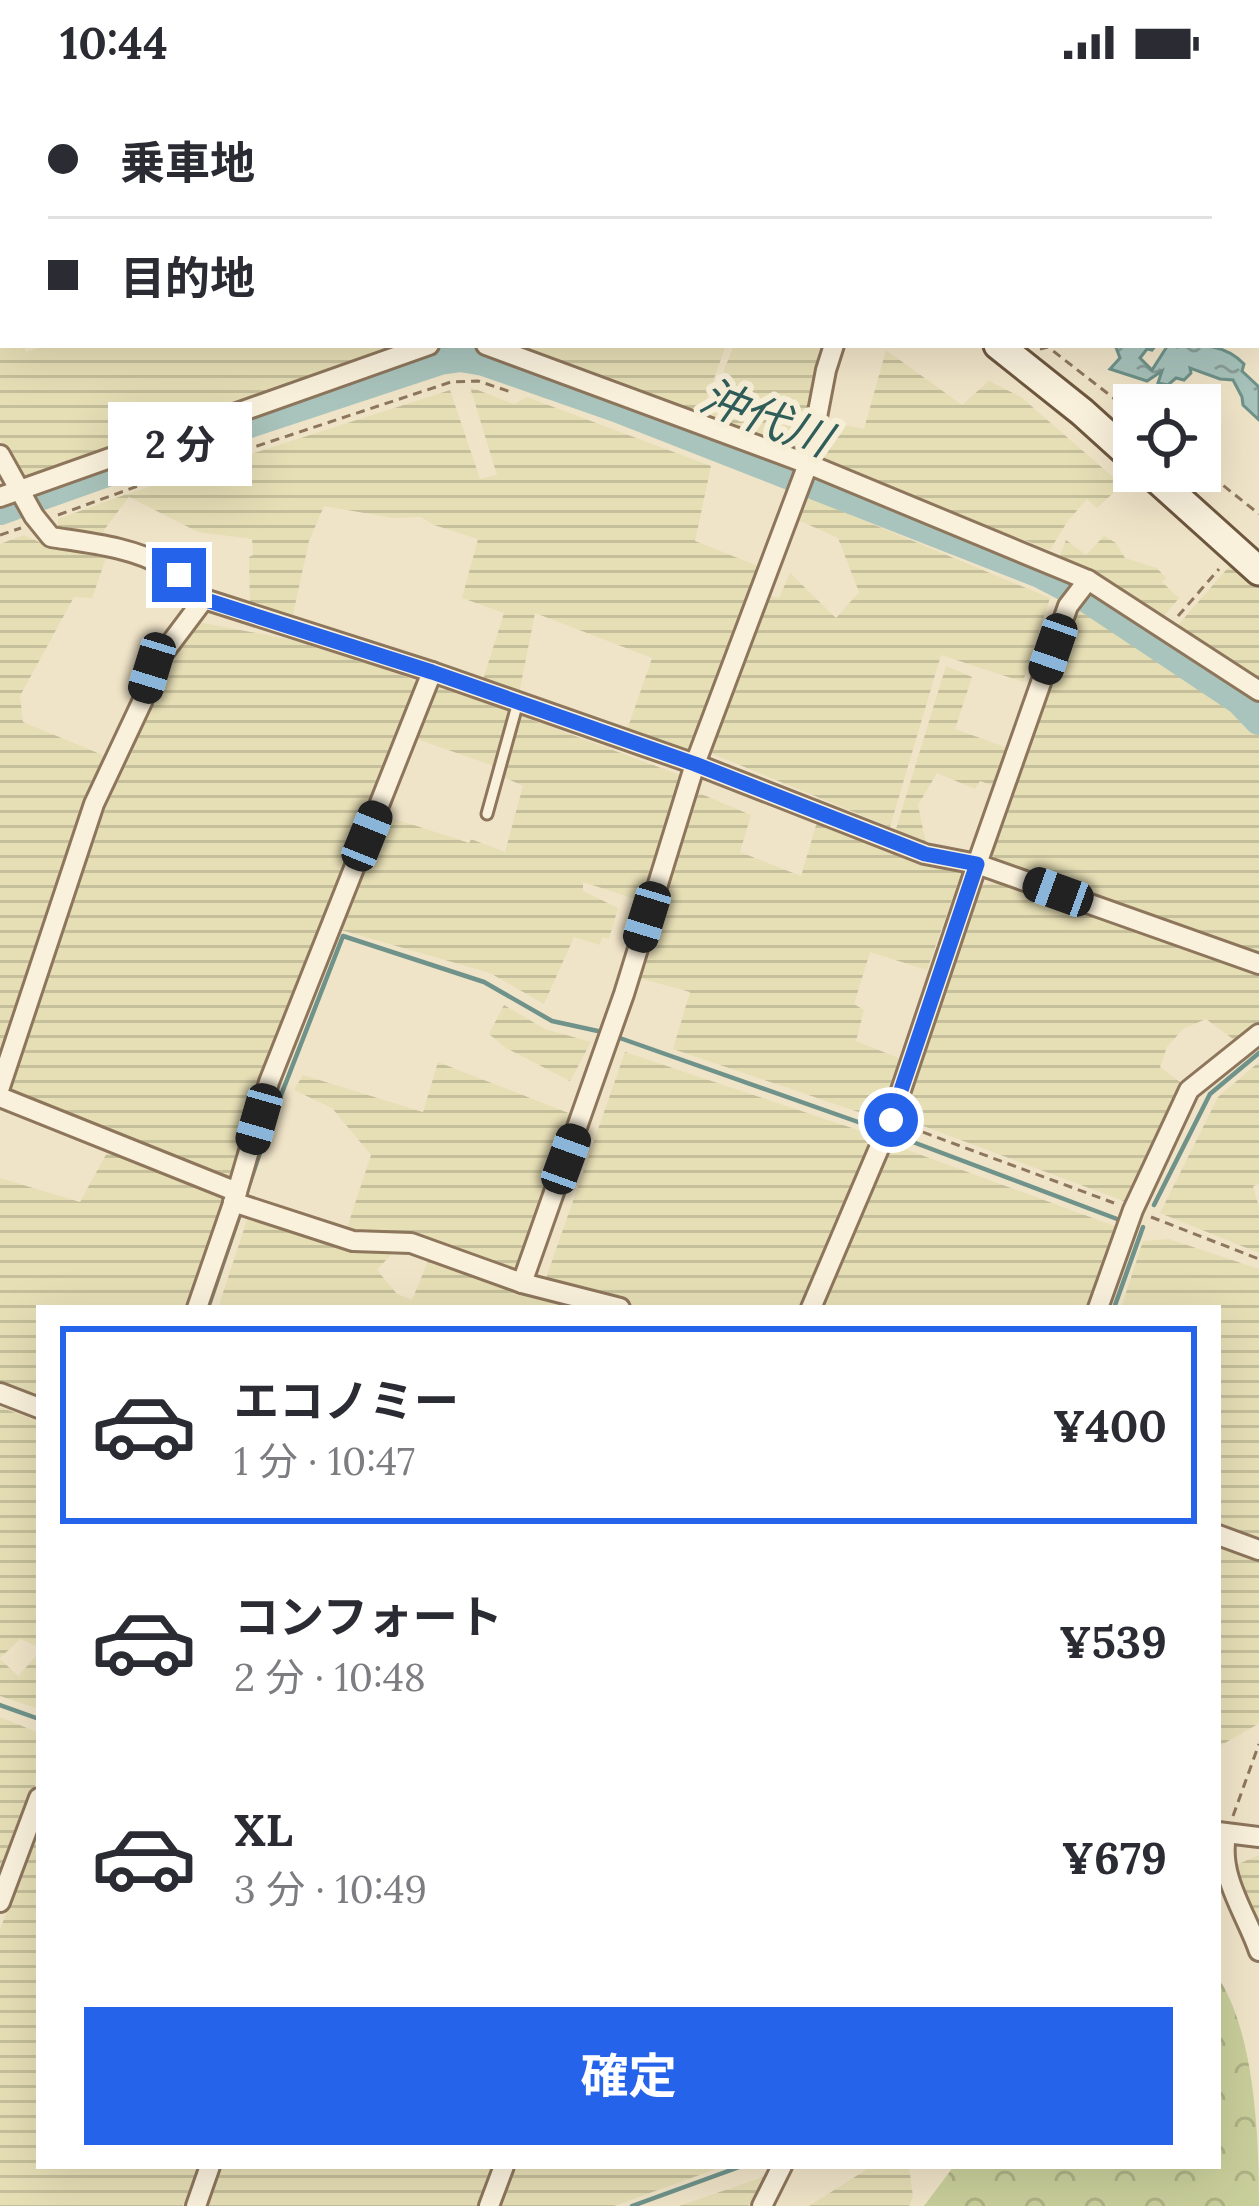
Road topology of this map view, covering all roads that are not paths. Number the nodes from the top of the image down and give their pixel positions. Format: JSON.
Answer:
{"nodes":[{"id":1,"x":420,"y":348,"type":"edge"},
{"id":2,"x":494,"y":348,"type":"edge"},
{"id":3,"x":834,"y":348,"type":"edge"},
{"id":4,"x":1005,"y":348,"type":"edge"},
{"id":5,"x":1113,"y":441,"type":"edge"},
{"id":6,"x":0,"y":455,"type":"edge"},
{"id":7,"x":808,"y":464,"type":"junction"},
{"id":8,"x":23,"y":492,"type":"junction"},
{"id":9,"x":1171,"y":492,"type":"edge"},
{"id":10,"x":0,"y":497,"type":"edge"},
{"id":11,"x":1259,"y":571,"type":"edge"},
{"id":12,"x":1088,"y":580,"type":"junction"},
{"id":13,"x":203,"y":599,"type":"junction"},
{"id":14,"x":432,"y":672,"type":"junction"},
{"id":15,"x":1259,"y":691,"type":"edge"},
{"id":16,"x":518,"y":702,"type":"junction"},
{"id":17,"x":695,"y":764,"type":"junction"},
{"id":18,"x":487,"y":814,"type":"dead end"},
{"id":19,"x":977,"y":864,"type":"junction"},
{"id":20,"x":1259,"y":964,"type":"edge"},
{"id":21,"x":1259,"y":1034,"type":"edge"},
{"id":22,"x":0,"y":1087,"type":"edge"},
{"id":23,"x":0,"y":1097,"type":"edge"},
{"id":24,"x":235,"y":1197,"type":"junction"},
{"id":25,"x":522,"y":1283,"type":"junction"},
{"id":26,"x":198,"y":1305,"type":"edge"},
{"id":27,"x":608,"y":1305,"type":"edge"},
{"id":28,"x":813,"y":1305,"type":"edge"},
{"id":29,"x":1099,"y":1305,"type":"edge"},
{"id":30,"x":0,"y":1394,"type":"edge"},
{"id":31,"x":36,"y":1407,"type":"edge"},
{"id":32,"x":1221,"y":1536,"type":"edge"},
{"id":33,"x":1259,"y":1550,"type":"edge"},
{"id":34,"x":36,"y":1806,"type":"edge"},
{"id":35,"x":1222,"y":1833,"type":"edge"},
{"id":36,"x":1259,"y":1837,"type":"edge"},
{"id":37,"x":0,"y":1902,"type":"edge"},
{"id":38,"x":1259,"y":1951,"type":"edge"},
{"id":39,"x":209,"y":2169,"type":"edge"},
{"id":40,"x":503,"y":2169,"type":"edge"},
{"id":41,"x":781,"y":2169,"type":"edge"},
{"id":42,"x":196,"y":2206,"type":"edge"},
{"id":43,"x":489,"y":2206,"type":"edge"},
{"id":44,"x":763,"y":2206,"type":"edge"}],
"edges":[{"from":1,"to":8,"type":"street"},
{"from":2,"to":7,"type":"street"},
{"from":3,"to":7,"type":"street"},
{"from":4,"to":5,"type":"main road"},
{"from":6,"to":8,"type":"street"},
{"from":7,"to":12,"type":"street"},
{"from":7,"to":17,"type":"street"},
{"from":8,"to":10,"type":"street"},
{"from":8,"to":13,"type":"street"},
{"from":9,"to":11,"type":"main road"},
{"from":12,"to":15,"type":"street"},
{"from":12,"to":19,"type":"street"},
{"from":13,"to":14,"type":"street"},
{"from":13,"to":22,"type":"street"},
{"from":14,"to":16,"type":"street"},
{"from":14,"to":24,"type":"street"},
{"from":16,"to":17,"type":"street"},
{"from":16,"to":18,"type":"lane"},
{"from":17,"to":19,"type":"street"},
{"from":17,"to":25,"type":"street"},
{"from":19,"to":20,"type":"street"},
{"from":19,"to":28,"type":"street"},
{"from":21,"to":29,"type":"street"},
{"from":23,"to":24,"type":"street"},
{"from":24,"to":25,"type":"street"},
{"from":24,"to":26,"type":"street"},
{"from":25,"to":27,"type":"street"},
{"from":30,"to":31,"type":"street"},
{"from":32,"to":33,"type":"street"},
{"from":34,"to":37,"type":"street"},
{"from":35,"to":36,"type":"street"},
{"from":35,"to":38,"type":"street"},
{"from":39,"to":42,"type":"street"},
{"from":40,"to":43,"type":"street"},
{"from":41,"to":44,"type":"street"}]}
